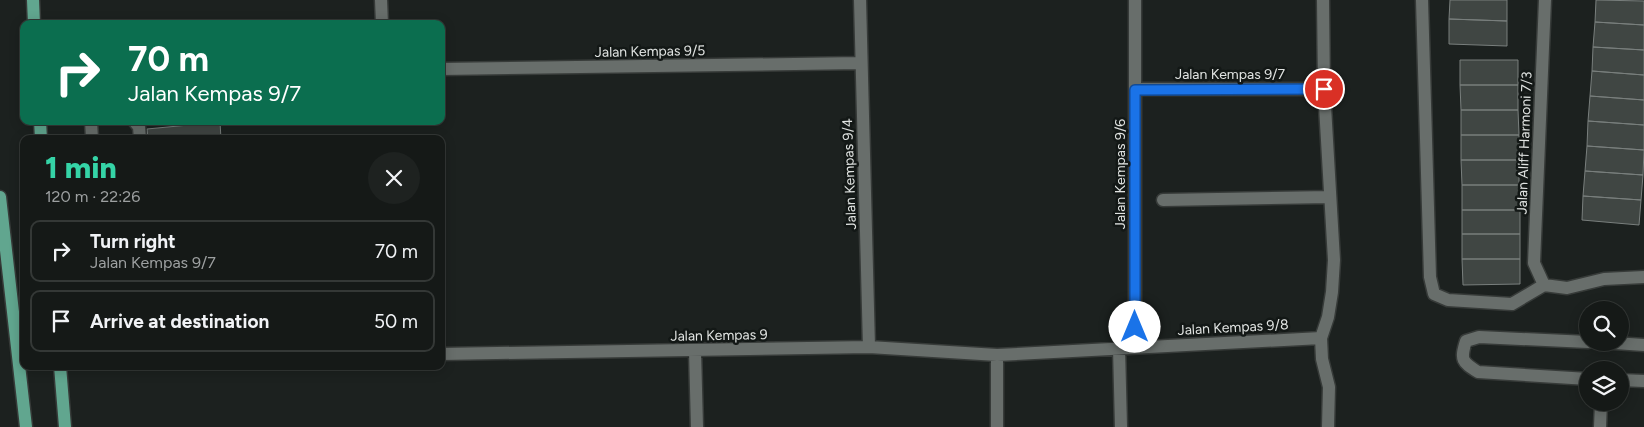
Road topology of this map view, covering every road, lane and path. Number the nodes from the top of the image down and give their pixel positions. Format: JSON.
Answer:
{"nodes":[{"id":1,"x":33,"y":0,"type":"edge"},
{"id":2,"x":381,"y":0,"type":"edge"},
{"id":3,"x":860,"y":0,"type":"edge"},
{"id":4,"x":1135,"y":0,"type":"edge"},
{"id":5,"x":1323,"y":0,"type":"edge"},
{"id":6,"x":1422,"y":0,"type":"edge"},
{"id":7,"x":1545,"y":0,"type":"edge"},
{"id":8,"x":34,"y":20,"type":"edge"},
{"id":9,"x":382,"y":20,"type":"edge"},
{"id":10,"x":860,"y":63,"type":"junction"},
{"id":11,"x":445,"y":69,"type":"edge"},
{"id":12,"x":1324,"y":89,"type":"junction"},
{"id":13,"x":1135,"y":90,"type":"junction"},
{"id":14,"x":1330,"y":196,"type":"junction"},
{"id":15,"x":0,"y":197,"type":"edge"},
{"id":16,"x":1162,"y":200,"type":"dead end"},
{"id":17,"x":1644,"y":277,"type":"edge"},
{"id":18,"x":1544,"y":285,"type":"junction"},
{"id":19,"x":1321,"y":338,"type":"junction"},
{"id":20,"x":1579,"y":342,"type":"edge"},
{"id":21,"x":1629,"y":344,"type":"edge"},
{"id":22,"x":1644,"y":345,"type":"edge"},
{"id":23,"x":869,"y":347,"type":"junction"},
{"id":24,"x":1135,"y":347,"type":"junction"},
{"id":25,"x":1119,"y":348,"type":"junction"},
{"id":26,"x":695,"y":351,"type":"junction"},
{"id":27,"x":445,"y":354,"type":"edge"},
{"id":28,"x":997,"y":355,"type":"junction"},
{"id":29,"x":60,"y":370,"type":"edge"},
{"id":30,"x":1579,"y":378,"type":"edge"},
{"id":31,"x":1629,"y":380,"type":"edge"},
{"id":32,"x":1644,"y":381,"type":"edge"},
{"id":33,"x":1601,"y":411,"type":"edge"},
{"id":34,"x":26,"y":427,"type":"edge"},
{"id":35,"x":65,"y":427,"type":"edge"},
{"id":36,"x":697,"y":427,"type":"edge"},
{"id":37,"x":997,"y":427,"type":"edge"},
{"id":38,"x":1121,"y":427,"type":"edge"},
{"id":39,"x":1328,"y":427,"type":"edge"},
{"id":40,"x":1600,"y":427,"type":"edge"}],
"edges":[{"from":1,"to":8,"type":"main road"},
{"from":2,"to":9,"type":"street"},
{"from":3,"to":10,"type":"street","name":"Jalan Kempas 9/4"},
{"from":4,"to":13,"type":"street","name":"Jalan Kempas 9/6"},
{"from":5,"to":12,"type":"street"},
{"from":6,"to":18,"type":"street"},
{"from":7,"to":18,"type":"street","name":"Jalan Aliff Harmoni 7/3"},
{"from":10,"to":11,"type":"street","name":"Jalan Kempas 9/5"},
{"from":10,"to":23,"type":"street","name":"Jalan Kempas 9/4"},
{"from":12,"to":13,"type":"street","name":"Jalan Kempas 9/7"},
{"from":12,"to":14,"type":"street"},
{"from":13,"to":24,"type":"street","name":"Jalan Kempas 9/6"},
{"from":14,"to":16,"type":"street"},
{"from":14,"to":19,"type":"street"},
{"from":15,"to":34,"type":"main road"},
{"from":17,"to":18,"type":"street"},
{"from":19,"to":24,"type":"street","name":"Jalan Kempas 9/8"},
{"from":19,"to":39,"type":"street"},
{"from":20,"to":30,"type":"street"},
{"from":21,"to":22,"type":"street"},
{"from":23,"to":26,"type":"street","name":"Jalan Kempas 9"},
{"from":23,"to":28,"type":"street","name":"Jalan Kempas 9"},
{"from":24,"to":25,"type":"street","name":"Jalan Kempas 9/8"},
{"from":25,"to":28,"type":"street","name":"Jalan Kempas 9/8"},
{"from":25,"to":38,"type":"street"},
{"from":26,"to":27,"type":"street","name":"Jalan Kempas 9"},
{"from":26,"to":36,"type":"street"},
{"from":28,"to":37,"type":"street"},
{"from":29,"to":35,"type":"main road"},
{"from":31,"to":32,"type":"street"},
{"from":33,"to":40,"type":"street"}]}
